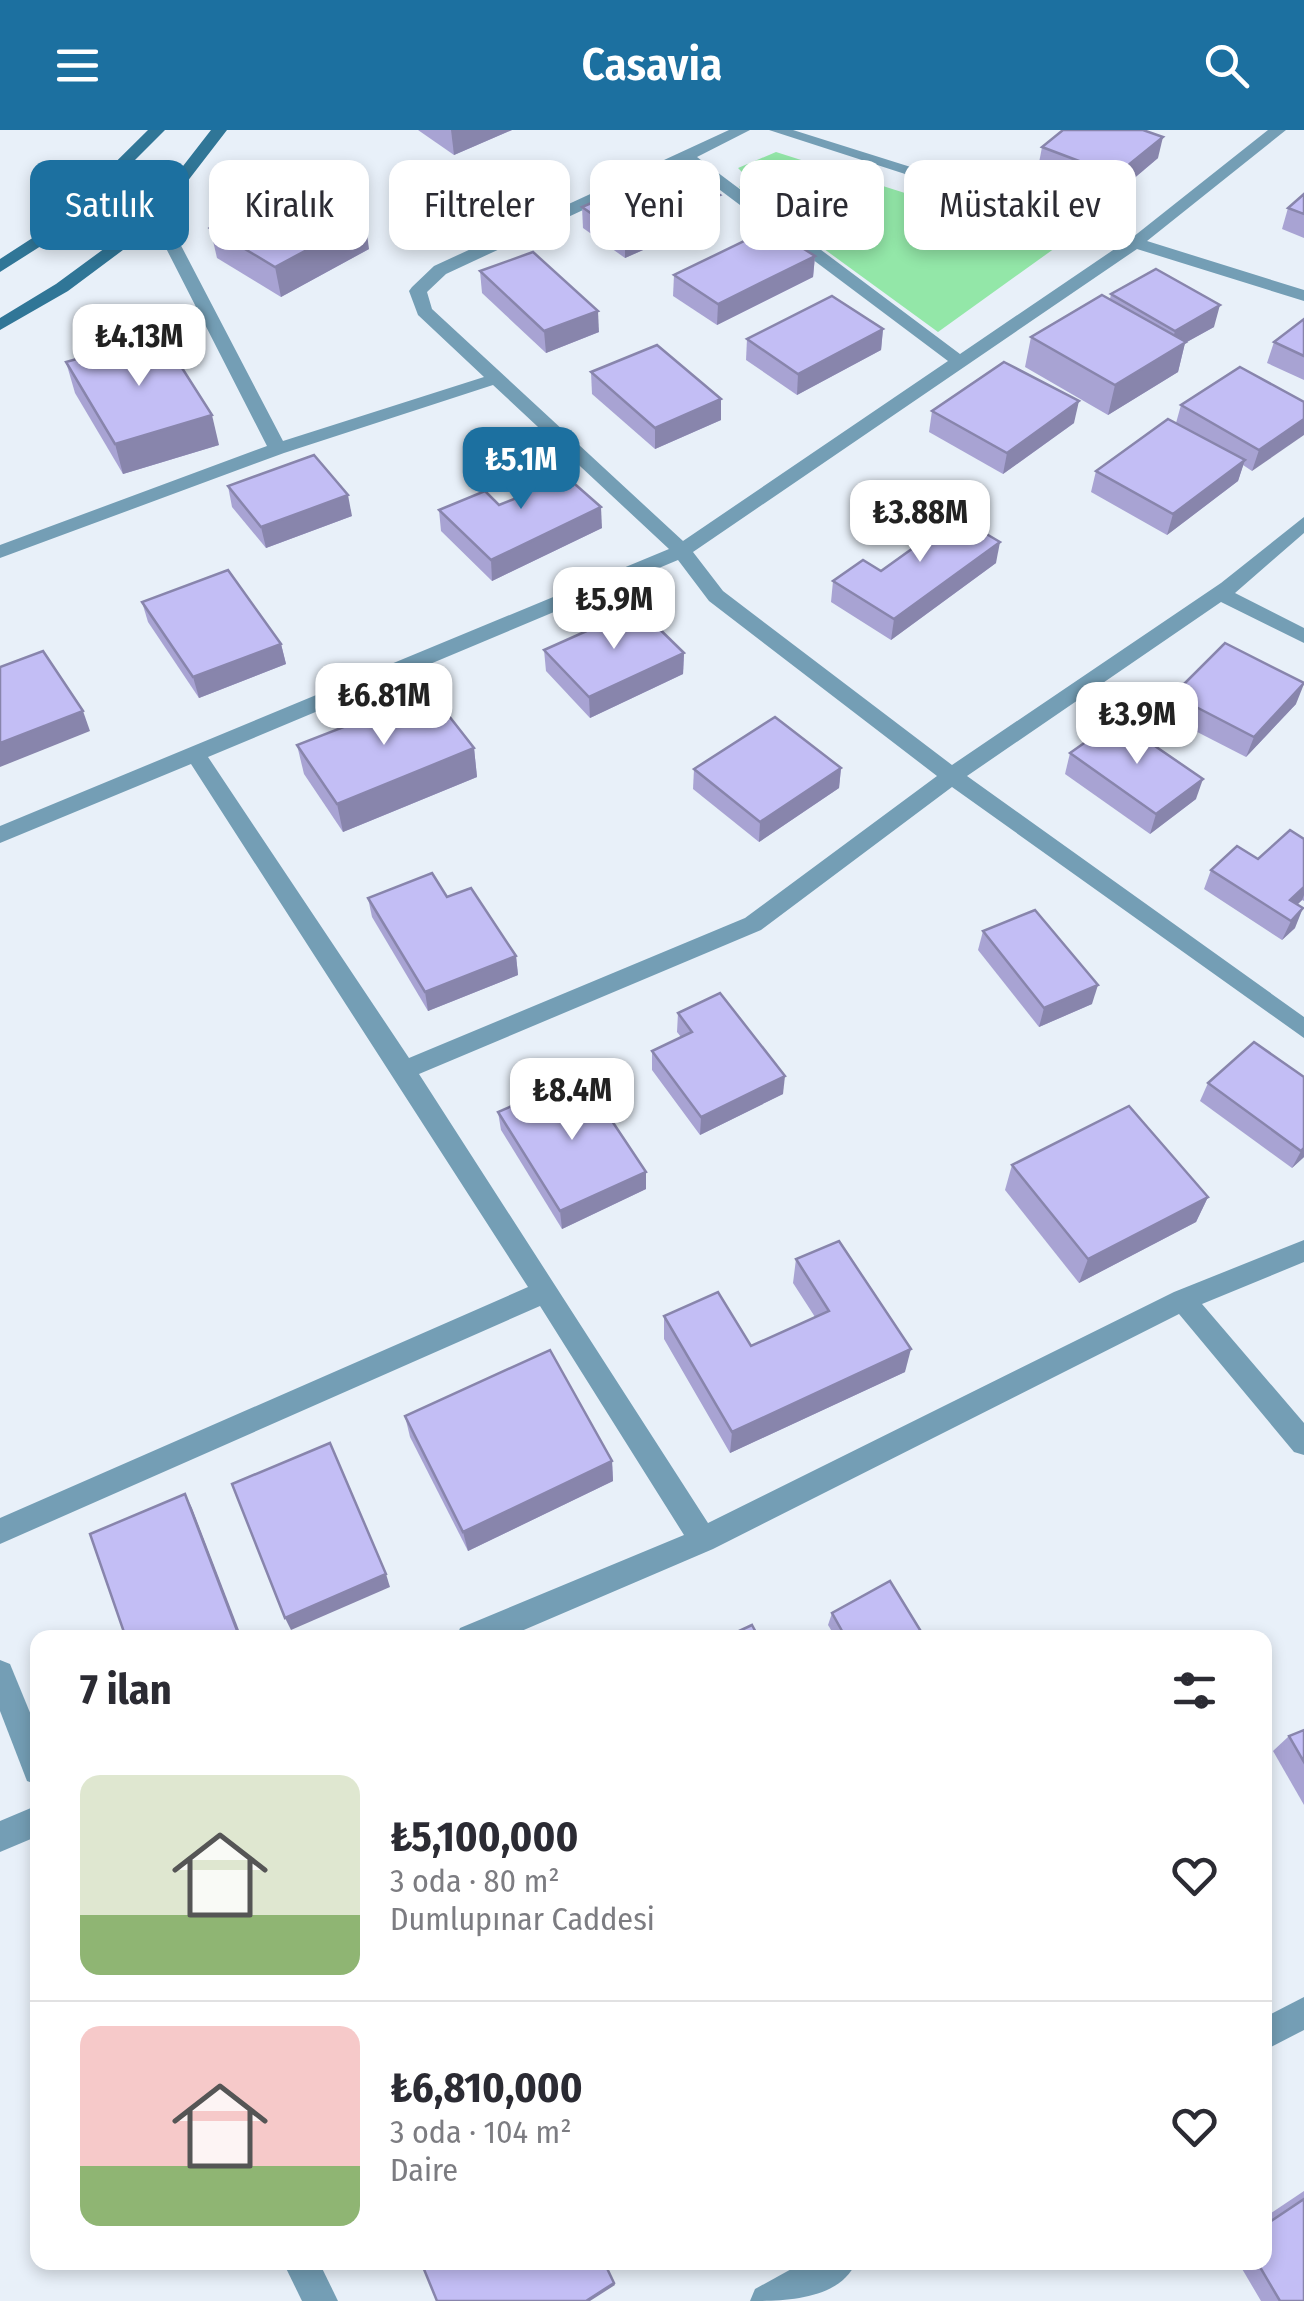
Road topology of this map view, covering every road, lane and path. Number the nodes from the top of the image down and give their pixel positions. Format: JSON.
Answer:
{"nodes":[{"id":1,"x":157,"y":130,"type":"edge"},
{"id":2,"x":218,"y":130,"type":"edge"},
{"id":3,"x":230,"y":130,"type":"edge"},
{"id":4,"x":742,"y":130,"type":"edge"},
{"id":5,"x":777,"y":130,"type":"edge"},
{"id":6,"x":1278,"y":130,"type":"edge"},
{"id":7,"x":800,"y":133,"type":"edge"},
{"id":8,"x":196,"y":158,"type":"junction"},
{"id":9,"x":688,"y":158,"type":"junction"},
{"id":10,"x":189,"y":167,"type":"edge"},
{"id":11,"x":904,"y":167,"type":"edge"},
{"id":12,"x":1136,"y":242,"type":"joint"},
{"id":13,"x":108,"y":250,"type":"edge"},
{"id":14,"x":176,"y":250,"type":"edge"},
{"id":15,"x":1124,"y":250,"type":"edge"},
{"id":16,"x":0,"y":267,"type":"edge"},
{"id":17,"x":1304,"y":296,"type":"edge"},
{"id":18,"x":0,"y":326,"type":"edge"},
{"id":19,"x":959,"y":361,"type":"junction"},
{"id":20,"x":498,"y":378,"type":"junction"},
{"id":21,"x":278,"y":449,"type":"junction"},
{"id":22,"x":1304,"y":523,"type":"edge"},
{"id":23,"x":682,"y":551,"type":"junction"},
{"id":24,"x":0,"y":552,"type":"edge"},
{"id":25,"x":1220,"y":593,"type":"junction"},
{"id":26,"x":1304,"y":636,"type":"edge"},
{"id":27,"x":197,"y":756,"type":"junction"},
{"id":28,"x":952,"y":776,"type":"junction"},
{"id":29,"x":0,"y":835,"type":"edge"},
{"id":30,"x":1304,"y":1029,"type":"edge"},
{"id":31,"x":404,"y":1070,"type":"junction"},
{"id":32,"x":1304,"y":1251,"type":"edge"},
{"id":33,"x":545,"y":1292,"type":"junction"},
{"id":34,"x":1182,"y":1300,"type":"junction"},
{"id":35,"x":1304,"y":1443,"type":"edge"},
{"id":36,"x":0,"y":1531,"type":"edge"},
{"id":37,"x":703,"y":1540,"type":"junction"},
{"id":38,"x":489,"y":1630,"type":"edge"},
{"id":39,"x":0,"y":1674,"type":"edge"},
{"id":40,"x":30,"y":1750,"type":"edge"},
{"id":41,"x":30,"y":1824,"type":"edge"},
{"id":42,"x":0,"y":1837,"type":"edge"},
{"id":43,"x":1304,"y":2013,"type":"edge"},
{"id":44,"x":1272,"y":2030,"type":"edge"},
{"id":45,"x":304,"y":2270,"type":"edge"},
{"id":46,"x":823,"y":2270,"type":"edge"},
{"id":47,"x":321,"y":2301,"type":"edge"},
{"id":48,"x":767,"y":2301,"type":"edge"}],
"edges":[{"from":1,"to":16,"type":"street"},
{"from":2,"to":8,"type":"street"},
{"from":3,"to":8,"type":"street"},
{"from":4,"to":9,"type":"street"},
{"from":5,"to":7,"type":"street"},
{"from":6,"to":12,"type":"street"},
{"from":7,"to":11,"type":"street"},
{"from":8,"to":10,"type":"street"},
{"from":9,"to":19,"type":"street"},
{"from":9,"to":20,"type":"street"},
{"from":12,"to":17,"type":"street"},
{"from":13,"to":18,"type":"street"},
{"from":14,"to":21,"type":"street"},
{"from":15,"to":19,"type":"street"},
{"from":19,"to":23,"type":"street"},
{"from":20,"to":21,"type":"street"},
{"from":20,"to":23,"type":"street"},
{"from":21,"to":24,"type":"street"},
{"from":22,"to":25,"type":"street"},
{"from":23,"to":27,"type":"street"},
{"from":23,"to":28,"type":"street"},
{"from":25,"to":26,"type":"street"},
{"from":25,"to":28,"type":"street"},
{"from":27,"to":29,"type":"street"},
{"from":27,"to":31,"type":"street"},
{"from":28,"to":30,"type":"street"},
{"from":28,"to":31,"type":"street"},
{"from":31,"to":33,"type":"street"},
{"from":32,"to":34,"type":"street"},
{"from":33,"to":36,"type":"street"},
{"from":33,"to":37,"type":"street"},
{"from":34,"to":35,"type":"street"},
{"from":34,"to":37,"type":"street"},
{"from":37,"to":38,"type":"street"},
{"from":39,"to":40,"type":"street"},
{"from":41,"to":42,"type":"street"},
{"from":43,"to":44,"type":"street"},
{"from":45,"to":47,"type":"street"},
{"from":46,"to":48,"type":"street"}]}
